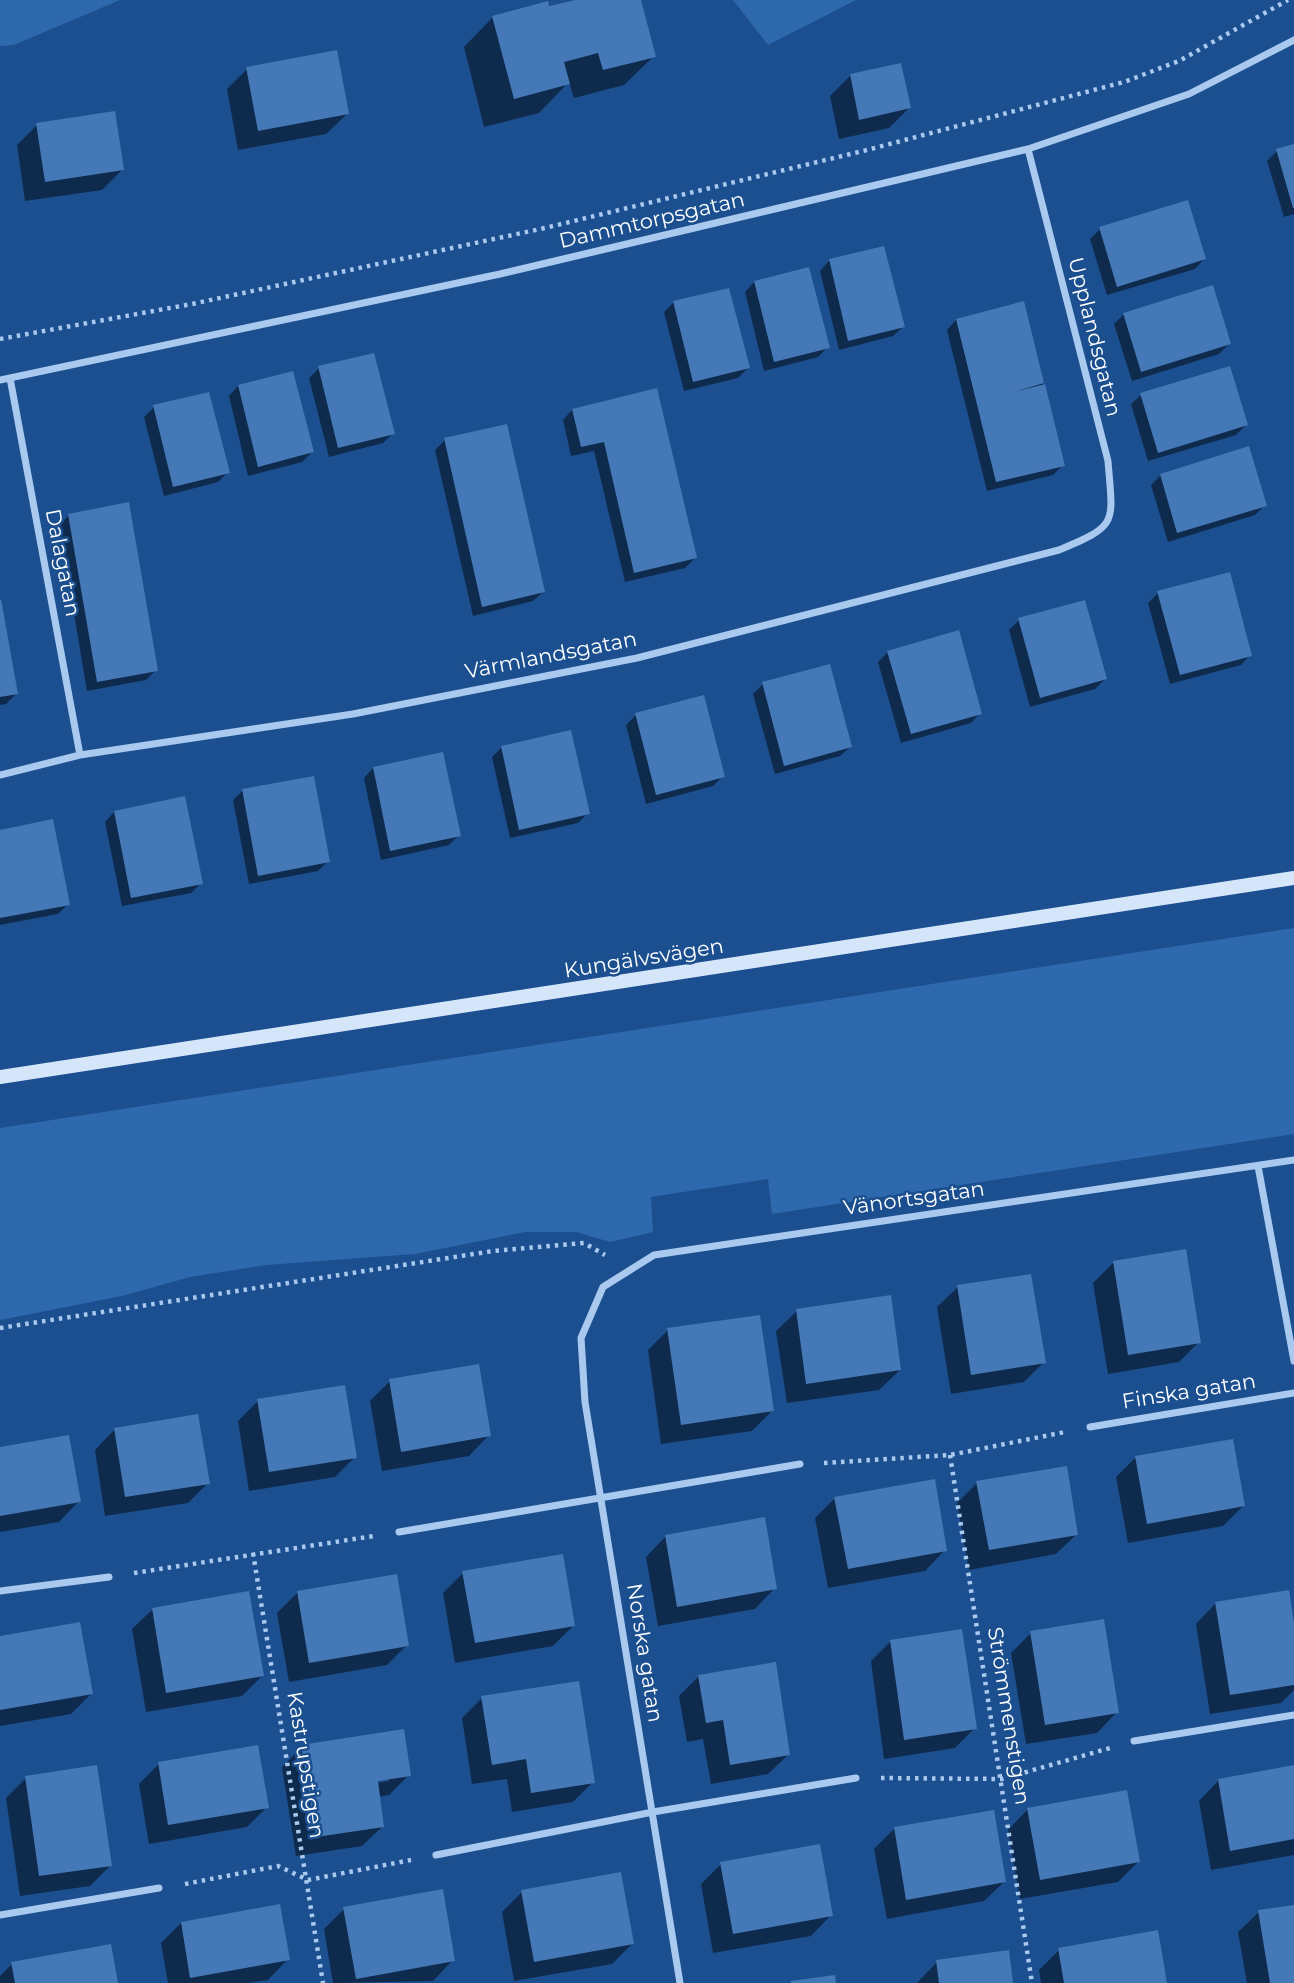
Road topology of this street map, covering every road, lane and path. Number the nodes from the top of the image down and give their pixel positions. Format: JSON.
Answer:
{"nodes":[{"id":1,"x":1288,"y":0,"type":"edge"},
{"id":2,"x":1294,"y":40,"type":"edge"},
{"id":3,"x":1028,"y":149,"type":"junction"},
{"id":4,"x":0,"y":339,"type":"edge"},
{"id":5,"x":10,"y":378,"type":"junction"},
{"id":6,"x":0,"y":380,"type":"edge"},
{"id":7,"x":1100,"y":533,"type":"joint"},
{"id":8,"x":80,"y":755,"type":"junction"},
{"id":9,"x":0,"y":775,"type":"edge"},
{"id":10,"x":1294,"y":878,"type":"edge"},
{"id":11,"x":0,"y":1077,"type":"edge"},
{"id":12,"x":1294,"y":1160,"type":"edge"},
{"id":13,"x":1258,"y":1166,"type":"junction"},
{"id":14,"x":630,"y":1269,"type":"junction"},
{"id":15,"x":0,"y":1328,"type":"edge"},
{"id":16,"x":581,"y":1338,"type":"joint"},
{"id":17,"x":1294,"y":1361,"type":"edge"},
{"id":18,"x":1294,"y":1393,"type":"edge"},
{"id":19,"x":1090,"y":1427,"type":"joint"},
{"id":20,"x":950,"y":1455,"type":"junction"},
{"id":21,"x":800,"y":1464,"type":"joint"},
{"id":22,"x":601,"y":1499,"type":"junction"},
{"id":23,"x":399,"y":1532,"type":"joint"},
{"id":24,"x":253,"y":1553,"type":"junction"},
{"id":25,"x":109,"y":1577,"type":"joint"},
{"id":26,"x":0,"y":1591,"type":"edge"},
{"id":27,"x":1294,"y":1715,"type":"edge"},
{"id":28,"x":1134,"y":1741,"type":"joint"},
{"id":29,"x":856,"y":1778,"type":"joint"},
{"id":30,"x":1002,"y":1779,"type":"junction"},
{"id":31,"x":653,"y":1812,"type":"junction"},
{"id":32,"x":436,"y":1855,"type":"joint"},
{"id":33,"x":308,"y":1880,"type":"junction"},
{"id":34,"x":159,"y":1888,"type":"joint"},
{"id":35,"x":0,"y":1914,"type":"edge"},
{"id":36,"x":323,"y":1983,"type":"edge"},
{"id":37,"x":680,"y":1983,"type":"edge"},
{"id":38,"x":1032,"y":1983,"type":"edge"}],
"edges":[{"from":1,"to":4,"type":"path"},
{"from":2,"to":3,"type":"street","name":"Dammtorpsgatan"},
{"from":3,"to":5,"type":"street","name":"Dammtorpsgatan"},
{"from":3,"to":7,"type":"street","name":"Upplandsgatan"},
{"from":5,"to":6,"type":"street","name":"Dammtorpsgatan"},
{"from":5,"to":8,"type":"street","name":"Dalagatan"},
{"from":7,"to":8,"type":"street","name":"Värmlandsgatan"},
{"from":8,"to":9,"type":"street","name":"Värmlandsgatan"},
{"from":10,"to":11,"type":"main road","name":"Kungälvsvägen"},
{"from":12,"to":13,"type":"street","name":"Vänortsgatan"},
{"from":13,"to":14,"type":"street","name":"Vänortsgatan"},
{"from":13,"to":17,"type":"street"},
{"from":14,"to":15,"type":"path"},
{"from":14,"to":16,"type":"street","name":"Vänortsgatan"},
{"from":16,"to":22,"type":"street","name":"Norska gatan"},
{"from":18,"to":19,"type":"street","name":"Finska gatan"},
{"from":19,"to":20,"type":"path"},
{"from":20,"to":21,"type":"path"},
{"from":20,"to":30,"type":"path","name":"Strömmenstigen"},
{"from":21,"to":22,"type":"street"},
{"from":22,"to":23,"type":"street"},
{"from":22,"to":31,"type":"street","name":"Norska gatan"},
{"from":23,"to":24,"type":"path"},
{"from":24,"to":25,"type":"path"},
{"from":24,"to":33,"type":"path","name":"Kastrupstigen"},
{"from":25,"to":26,"type":"street"},
{"from":27,"to":28,"type":"street"},
{"from":28,"to":30,"type":"path"},
{"from":29,"to":30,"type":"path"},
{"from":29,"to":31,"type":"street"},
{"from":30,"to":38,"type":"path","name":"Strömmenstigen"},
{"from":31,"to":32,"type":"street"},
{"from":31,"to":37,"type":"street","name":"Norska gatan"},
{"from":32,"to":33,"type":"path"},
{"from":33,"to":34,"type":"path"},
{"from":33,"to":36,"type":"path","name":"Kastrupstigen"},
{"from":34,"to":35,"type":"street"}]}
